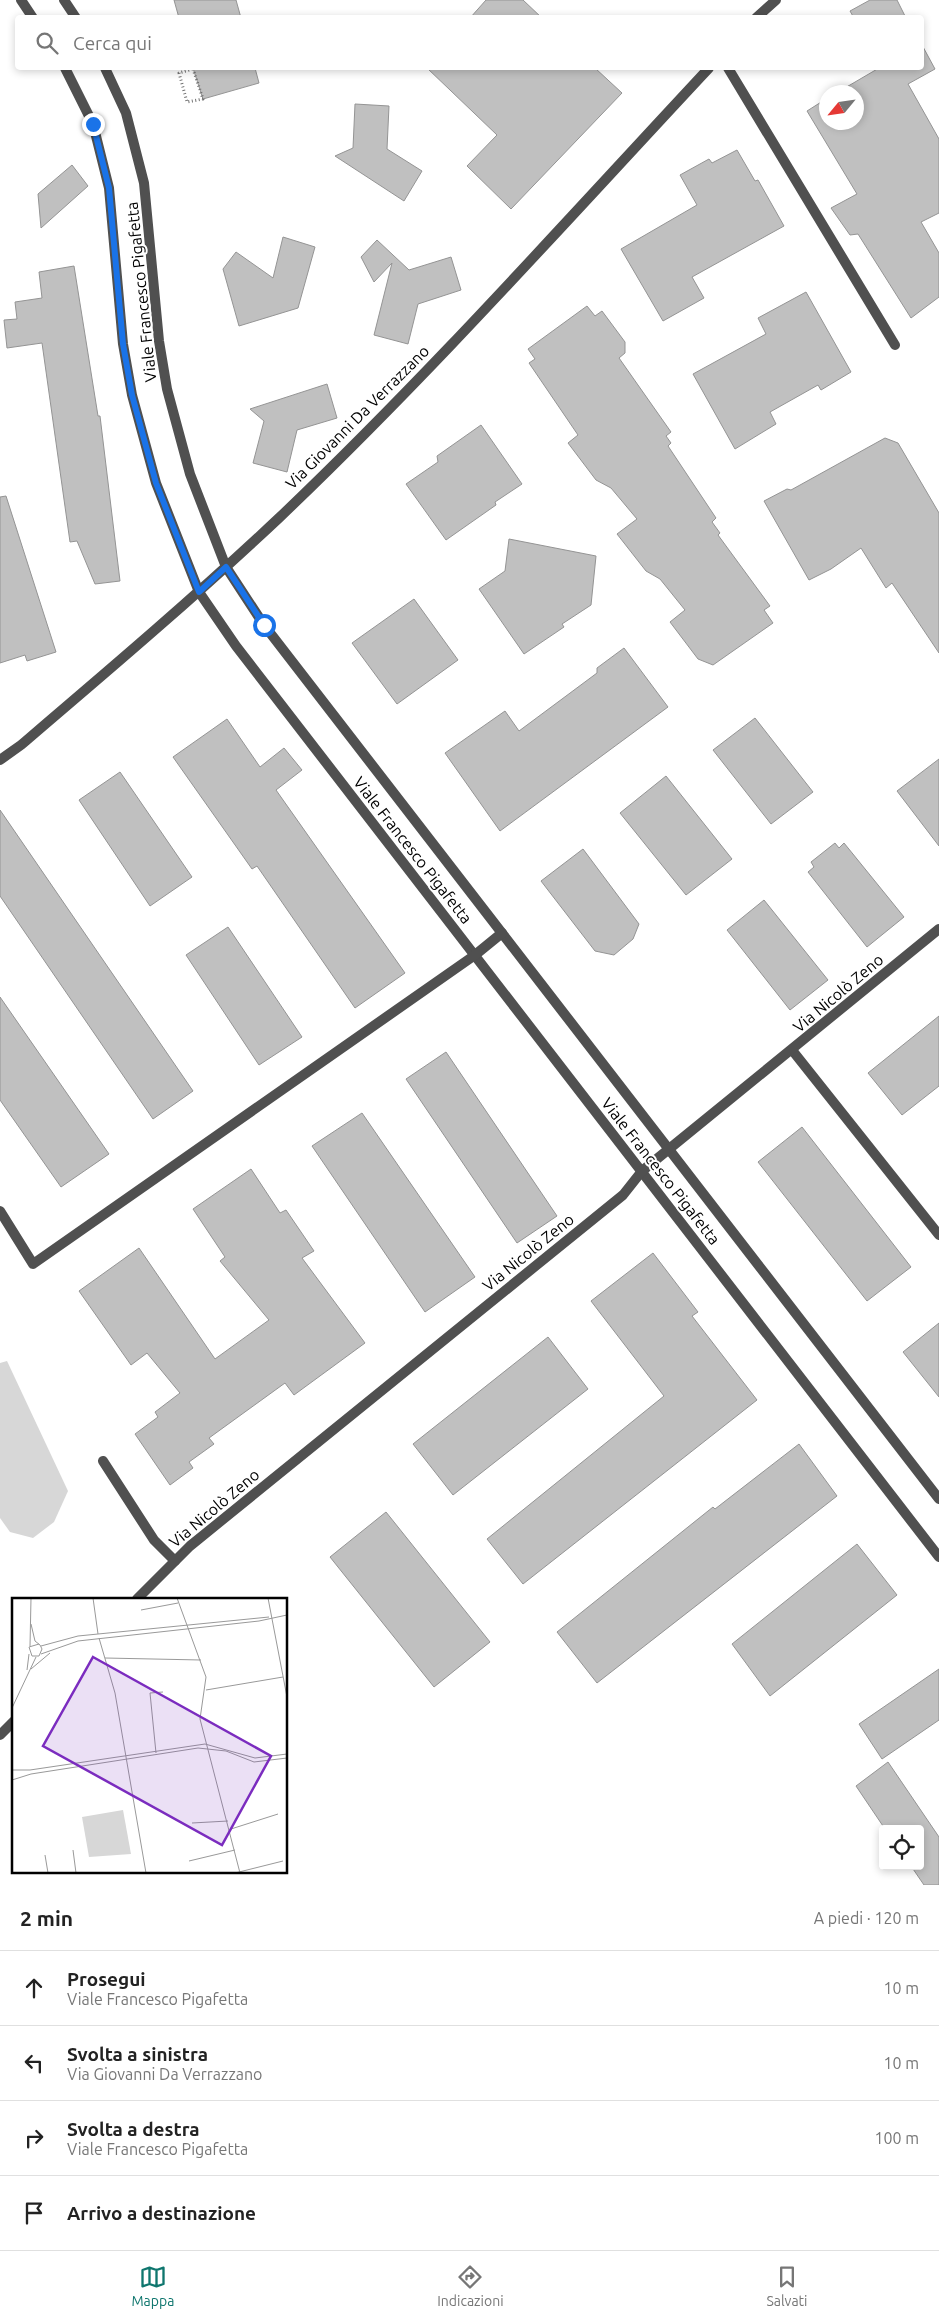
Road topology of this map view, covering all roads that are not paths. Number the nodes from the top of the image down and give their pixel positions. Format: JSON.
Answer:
{"nodes":[{"id":1,"x":21,"y":0,"type":"edge"},
{"id":2,"x":64,"y":0,"type":"edge"},
{"id":3,"x":774,"y":1,"type":"edge"},
{"id":4,"x":31,"y":15,"type":"edge"},
{"id":5,"x":74,"y":15,"type":"edge"},
{"id":6,"x":759,"y":15,"type":"edge"},
{"id":7,"x":66,"y":70,"type":"edge"},
{"id":8,"x":106,"y":70,"type":"edge"},
{"id":9,"x":707,"y":70,"type":"edge"},
{"id":10,"x":729,"y":70,"type":"edge"},
{"id":11,"x":895,"y":345,"type":"dead end"},
{"id":12,"x":226,"y":567,"type":"junction"},
{"id":13,"x":199,"y":592,"type":"junction"},
{"id":14,"x":0,"y":760,"type":"edge"},
{"id":15,"x":939,"y":929,"type":"edge"},
{"id":16,"x":502,"y":933,"type":"junction"},
{"id":17,"x":475,"y":955,"type":"junction"},
{"id":18,"x":792,"y":1050,"type":"junction"},
{"id":19,"x":671,"y":1150,"type":"junction"},
{"id":20,"x":642,"y":1172,"type":"junction"},
{"id":21,"x":0,"y":1211,"type":"edge"},
{"id":22,"x":939,"y":1235,"type":"edge"},
{"id":23,"x":103,"y":1461,"type":"dead end"},
{"id":24,"x":939,"y":1499,"type":"edge"},
{"id":25,"x":939,"y":1557,"type":"edge"},
{"id":26,"x":175,"y":1561,"type":"junction"},
{"id":27,"x":138,"y":1598,"type":"edge"},
{"id":28,"x":12,"y":1723,"type":"edge"},
{"id":29,"x":0,"y":1735,"type":"edge"}],
"edges":[{"from":1,"to":4,"type":"street"},
{"from":2,"to":5,"type":"street"},
{"from":3,"to":6,"type":"street"},
{"from":7,"to":13,"type":"street","name":"Viale Francesco Pigafetta"},
{"from":8,"to":12,"type":"street","name":"Viale Francesco Pigafetta"},
{"from":9,"to":12,"type":"street","name":"Via Giovanni Da Verrazzano"},
{"from":10,"to":11,"type":"street"},
{"from":12,"to":13,"type":"street","name":"Via Giovanni Da Verrazzano"},
{"from":12,"to":16,"type":"street","name":"Viale Francesco Pigafetta"},
{"from":13,"to":14,"type":"street","name":"Via Giovanni Da Verrazzano"},
{"from":13,"to":17,"type":"street","name":"Viale Francesco Pigafetta"},
{"from":15,"to":18,"type":"street","name":"Via Nicolò Zeno"},
{"from":16,"to":17,"type":"street"},
{"from":16,"to":19,"type":"street","name":"Viale Francesco Pigafetta"},
{"from":17,"to":20,"type":"street","name":"Viale Francesco Pigafetta"},
{"from":17,"to":21,"type":"street"},
{"from":18,"to":19,"type":"street","name":"Via Nicolò Zeno"},
{"from":18,"to":22,"type":"street"},
{"from":19,"to":20,"type":"street","name":"Via Nicolò Zeno"},
{"from":19,"to":24,"type":"street","name":"Viale Francesco Pigafetta"},
{"from":20,"to":25,"type":"street","name":"Viale Francesco Pigafetta"},
{"from":20,"to":26,"type":"street","name":"Via Nicolò Zeno"},
{"from":23,"to":26,"type":"street"},
{"from":26,"to":27,"type":"street","name":"Via Nicolò Zeno"},
{"from":28,"to":29,"type":"street"}]}
